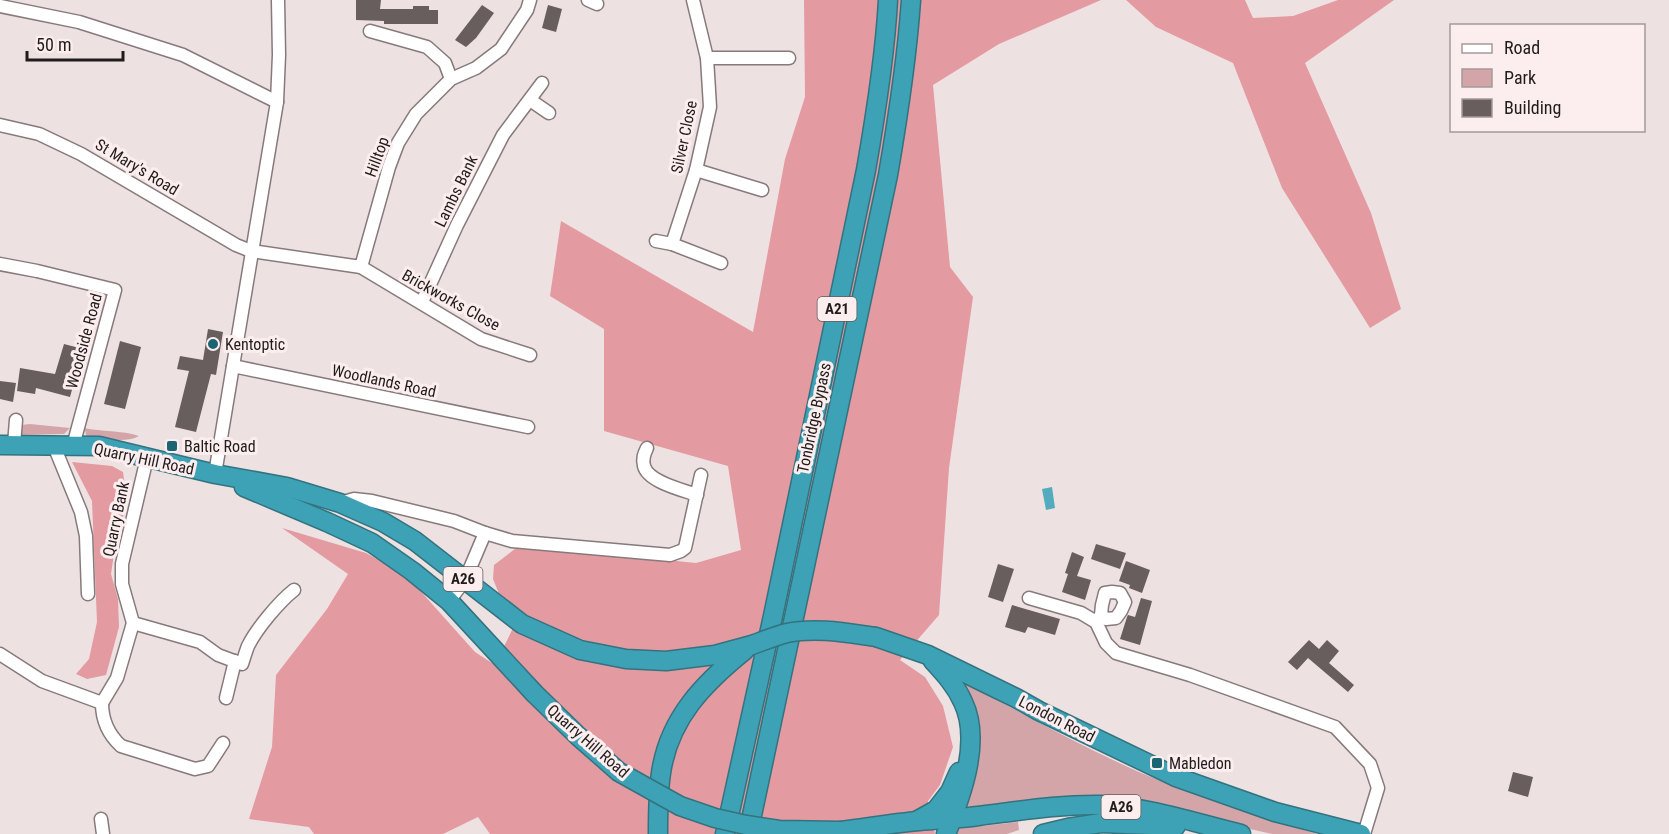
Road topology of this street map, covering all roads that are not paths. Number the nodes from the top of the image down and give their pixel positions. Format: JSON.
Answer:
{"nodes":[{"id":1,"x":278,"y":0,"type":"edge"},
{"id":2,"x":530,"y":0,"type":"edge"},
{"id":3,"x":693,"y":0,"type":"edge"},
{"id":4,"x":888,"y":0,"type":"edge"},
{"id":5,"x":911,"y":0,"type":"edge"},
{"id":6,"x":0,"y":6,"type":"edge"},
{"id":7,"x":370,"y":32,"type":"dead end"},
{"id":8,"x":707,"y":58,"type":"junction"},
{"id":9,"x":789,"y":58,"type":"dead end"},
{"id":10,"x":451,"y":79,"type":"junction"},
{"id":11,"x":542,"y":83,"type":"dead end"},
{"id":12,"x":530,"y":100,"type":"junction"},
{"id":13,"x":277,"y":102,"type":"junction"},
{"id":14,"x":549,"y":113,"type":"dead end"},
{"id":15,"x":0,"y":125,"type":"edge"},
{"id":16,"x":696,"y":170,"type":"junction"},
{"id":17,"x":762,"y":190,"type":"dead end"},
{"id":18,"x":656,"y":241,"type":"dead end"},
{"id":19,"x":672,"y":244,"type":"junction"},
{"id":20,"x":252,"y":251,"type":"junction"},
{"id":21,"x":721,"y":262,"type":"dead end"},
{"id":22,"x":0,"y":264,"type":"edge"},
{"id":23,"x":361,"y":267,"type":"junction"},
{"id":24,"x":422,"y":302,"type":"junction"},
{"id":25,"x":530,"y":355,"type":"dead end"},
{"id":26,"x":233,"y":366,"type":"junction"},
{"id":27,"x":16,"y":420,"type":"dead end"},
{"id":28,"x":528,"y":427,"type":"dead end"},
{"id":29,"x":7,"y":444,"type":"edge"},
{"id":30,"x":54,"y":446,"type":"junction"},
{"id":31,"x":73,"y":446,"type":"junction"},
{"id":32,"x":647,"y":448,"type":"dead end"},
{"id":33,"x":147,"y":458,"type":"junction"},
{"id":34,"x":215,"y":474,"type":"junction"},
{"id":35,"x":701,"y":475,"type":"dead end"},
{"id":36,"x":697,"y":495,"type":"junction"},
{"id":37,"x":340,"y":503,"type":"junction"},
{"id":38,"x":485,"y":533,"type":"junction"},
{"id":39,"x":465,"y":580,"type":"junction"},
{"id":40,"x":294,"y":590,"type":"dead end"},
{"id":41,"x":88,"y":594,"type":"dead end"},
{"id":42,"x":1029,"y":598,"type":"dead end"},
{"id":43,"x":449,"y":601,"type":"junction"},
{"id":44,"x":133,"y":622,"type":"junction"},
{"id":45,"x":0,"y":654,"type":"edge"},
{"id":46,"x":928,"y":655,"type":"junction"},
{"id":47,"x":235,"y":661,"type":"junction"},
{"id":48,"x":717,"y":663,"type":"junction"},
{"id":49,"x":226,"y":698,"type":"dead end"},
{"id":50,"x":102,"y":703,"type":"junction"},
{"id":51,"x":223,"y":743,"type":"dead end"},
{"id":52,"x":970,"y":749,"type":"junction"},
{"id":53,"x":101,"y":819,"type":"dead end"},
{"id":54,"x":917,"y":821,"type":"junction"},
{"id":55,"x":949,"y":826,"type":"edge"},
{"id":56,"x":1216,"y":828,"type":"junction"},
{"id":57,"x":103,"y":834,"type":"edge"},
{"id":58,"x":658,"y":834,"type":"edge"},
{"id":59,"x":725,"y":834,"type":"edge"},
{"id":60,"x":748,"y":834,"type":"edge"},
{"id":61,"x":1043,"y":834,"type":"edge"},
{"id":62,"x":1241,"y":834,"type":"edge"},
{"id":63,"x":1362,"y":834,"type":"edge"}],
"edges":[{"from":1,"to":13,"type":"street"},
{"from":2,"to":10,"type":"street","name":"Hilltop"},
{"from":3,"to":8,"type":"street","name":"Silver Close"},
{"from":4,"to":59,"type":"highway","name":"Tonbridge Bypass","number":"A21"},
{"from":5,"to":60,"type":"highway","name":"Tonbridge Bypass","number":"A21"},
{"from":6,"to":13,"type":"street"},
{"from":7,"to":10,"type":"street"},
{"from":8,"to":9,"type":"street"},
{"from":8,"to":16,"type":"street","name":"Silver Close"},
{"from":10,"to":23,"type":"street","name":"Hilltop"},
{"from":11,"to":12,"type":"street","name":"Lambs Bank"},
{"from":12,"to":14,"type":"street"},
{"from":12,"to":24,"type":"street","name":"Lambs Bank"},
{"from":13,"to":20,"type":"street"},
{"from":15,"to":20,"type":"street","name":"St Mary's Road"},
{"from":16,"to":17,"type":"street"},
{"from":16,"to":19,"type":"street","name":"Silver Close"},
{"from":18,"to":19,"type":"street"},
{"from":19,"to":21,"type":"street"},
{"from":20,"to":23,"type":"street"},
{"from":20,"to":26,"type":"street"},
{"from":22,"to":31,"type":"street","name":"Woodside Road"},
{"from":23,"to":24,"type":"street","name":"Brickworks Close"},
{"from":24,"to":25,"type":"street","name":"Brickworks Close"},
{"from":26,"to":28,"type":"street","name":"Woodlands Road"},
{"from":26,"to":34,"type":"street"},
{"from":27,"to":29,"type":"street"},
{"from":29,"to":30,"type":"highway","name":"Quarry Hill Road","number":"A26"},
{"from":30,"to":31,"type":"highway","name":"Quarry Hill Road","number":"A26"},
{"from":30,"to":41,"type":"street"},
{"from":31,"to":33,"type":"highway","name":"Quarry Hill Road","number":"A26"},
{"from":32,"to":36,"type":"street"},
{"from":33,"to":34,"type":"highway","name":"Quarry Hill Road","number":"A26"},
{"from":33,"to":44,"type":"street","name":"Quarry Bank"},
{"from":34,"to":37,"type":"highway","name":"Quarry Hill Road","number":"A26"},
{"from":34,"to":43,"type":"highway","name":"Quarry Hill Road","number":"A26"},
{"from":35,"to":36,"type":"street","name":"Quarry Hill Road"},
{"from":36,"to":38,"type":"street","name":"Quarry Hill Road"},
{"from":37,"to":38,"type":"street","name":"Quarry Hill Road"},
{"from":37,"to":39,"type":"highway","name":"Quarry Hill Road","number":"A26"},
{"from":38,"to":39,"type":"street"},
{"from":39,"to":43,"type":"street"},
{"from":39,"to":48,"type":"highway","name":"Quarry Hill Road","number":"A26"},
{"from":40,"to":47,"type":"street"},
{"from":42,"to":63,"type":"street"},
{"from":43,"to":54,"type":"highway","name":"Quarry Hill Road","number":"A26","bridge":true},
{"from":44,"to":47,"type":"street"},
{"from":44,"to":50,"type":"street"},
{"from":45,"to":50,"type":"street"},
{"from":46,"to":48,"type":"highway","name":"London Road","bridge":true},
{"from":46,"to":52,"type":"highway","number":"A26"},
{"from":46,"to":63,"type":"highway","name":"London Road"},
{"from":47,"to":49,"type":"street"},
{"from":48,"to":58,"type":"highway","name":"London Road"},
{"from":50,"to":51,"type":"street"},
{"from":52,"to":54,"type":"highway","number":"A26"},
{"from":52,"to":55,"type":"highway"},
{"from":53,"to":57,"type":"street"},
{"from":54,"to":55,"type":"highway","name":"Quarry Hill Road","number":"A26"},
{"from":55,"to":56,"type":"highway","name":"Quarry Hill Road","number":"A26"},
{"from":56,"to":61,"type":"highway"},
{"from":56,"to":62,"type":"highway","name":"Quarry Hill Road","number":"A26"}]}
